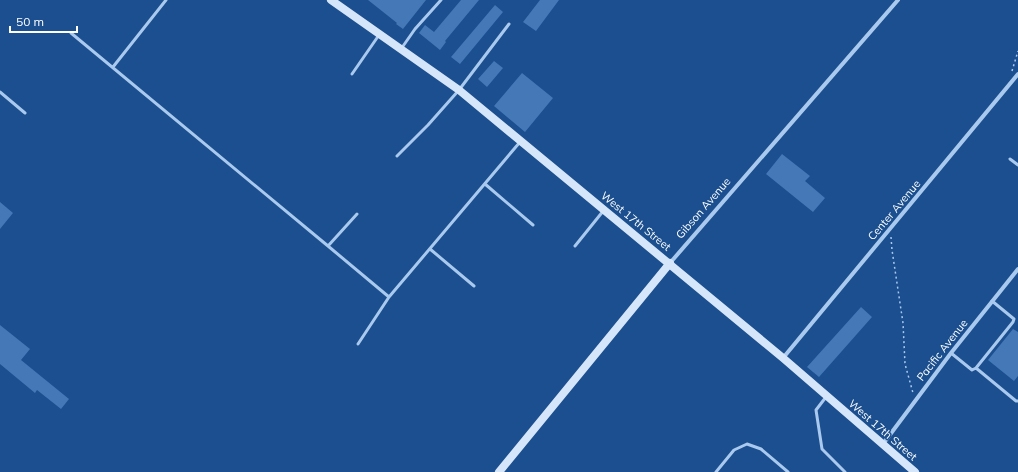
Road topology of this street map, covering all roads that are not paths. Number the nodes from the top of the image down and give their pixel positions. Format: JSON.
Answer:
{"nodes":[{"id":1,"x":166,"y":0,"type":"edge"},
{"id":2,"x":331,"y":0,"type":"edge"},
{"id":3,"x":441,"y":0,"type":"edge"},
{"id":4,"x":898,"y":0,"type":"edge"},
{"id":5,"x":509,"y":24,"type":"dead end"},
{"id":6,"x":71,"y":33,"type":"dead end"},
{"id":7,"x":380,"y":34,"type":"junction"},
{"id":8,"x":401,"y":49,"type":"junction"},
{"id":9,"x":113,"y":67,"type":"junction"},
{"id":10,"x":352,"y":74,"type":"dead end"},
{"id":11,"x":1018,"y":74,"type":"edge"},
{"id":12,"x":459,"y":90,"type":"junction"},
{"id":13,"x":0,"y":92,"type":"edge"},
{"id":14,"x":25,"y":112,"type":"dead end"},
{"id":15,"x":521,"y":141,"type":"junction"},
{"id":16,"x":397,"y":156,"type":"dead end"},
{"id":17,"x":1010,"y":159,"type":"dead end"},
{"id":18,"x":1018,"y":165,"type":"edge"},
{"id":19,"x":485,"y":184,"type":"junction"},
{"id":20,"x":605,"y":210,"type":"junction"},
{"id":21,"x":357,"y":214,"type":"dead end"},
{"id":22,"x":533,"y":226,"type":"dead end"},
{"id":23,"x":328,"y":246,"type":"junction"},
{"id":24,"x":575,"y":246,"type":"dead end"},
{"id":25,"x":430,"y":249,"type":"junction"},
{"id":26,"x":670,"y":263,"type":"junction"},
{"id":27,"x":1018,"y":269,"type":"edge"},
{"id":28,"x":474,"y":286,"type":"dead end"},
{"id":29,"x":389,"y":298,"type":"junction"},
{"id":30,"x":992,"y":301,"type":"junction"},
{"id":31,"x":1014,"y":322,"type":"junction"},
{"id":32,"x":1018,"y":326,"type":"edge"},
{"id":33,"x":358,"y":344,"type":"dead end"},
{"id":34,"x":951,"y":353,"type":"junction"},
{"id":35,"x":783,"y":358,"type":"junction"},
{"id":36,"x":976,"y":368,"type":"junction"},
{"id":37,"x":828,"y":396,"type":"junction"},
{"id":38,"x":1018,"y":401,"type":"edge"},
{"id":39,"x":883,"y":444,"type":"junction"},
{"id":40,"x":499,"y":472,"type":"edge"},
{"id":41,"x":716,"y":472,"type":"edge"},
{"id":42,"x":788,"y":472,"type":"edge"},
{"id":43,"x":845,"y":472,"type":"edge"},
{"id":44,"x":915,"y":472,"type":"edge"}],
"edges":[{"from":1,"to":9,"type":"lane"},
{"from":2,"to":7,"type":"street","name":"West 17th Street"},
{"from":3,"to":8,"type":"lane"},
{"from":4,"to":26,"type":"street","name":"Gibson Avenue"},
{"from":5,"to":12,"type":"lane"},
{"from":6,"to":9,"type":"lane"},
{"from":7,"to":8,"type":"street","name":"West 17th Street"},
{"from":7,"to":10,"type":"lane"},
{"from":8,"to":12,"type":"street","name":"West 17th Street"},
{"from":9,"to":23,"type":"lane"},
{"from":11,"to":35,"type":"street","name":"Center Avenue"},
{"from":12,"to":15,"type":"street","name":"West 17th Street"},
{"from":12,"to":16,"type":"lane"},
{"from":13,"to":14,"type":"lane"},
{"from":15,"to":19,"type":"lane"},
{"from":15,"to":20,"type":"street","name":"West 17th Street"},
{"from":17,"to":18,"type":"lane"},
{"from":19,"to":22,"type":"lane"},
{"from":19,"to":25,"type":"lane"},
{"from":20,"to":24,"type":"lane"},
{"from":20,"to":26,"type":"street","name":"West 17th Street"},
{"from":21,"to":23,"type":"lane"},
{"from":23,"to":29,"type":"lane"},
{"from":25,"to":28,"type":"lane"},
{"from":25,"to":29,"type":"lane"},
{"from":26,"to":35,"type":"street","name":"West 17th Street"},
{"from":26,"to":40,"type":"street","name":"Gibson Avenue"},
{"from":27,"to":30,"type":"street","name":"Pacific Avenue"},
{"from":29,"to":33,"type":"lane"},
{"from":30,"to":31,"type":"lane"},
{"from":30,"to":34,"type":"street","name":"Pacific Avenue"},
{"from":31,"to":32,"type":"lane"},
{"from":31,"to":36,"type":"lane"},
{"from":34,"to":36,"type":"lane"},
{"from":34,"to":39,"type":"street","name":"Pacific Avenue"},
{"from":35,"to":37,"type":"street","name":"West 17th Street"},
{"from":36,"to":38,"type":"lane"},
{"from":37,"to":39,"type":"street","name":"West 17th Street"},
{"from":37,"to":43,"type":"lane"},
{"from":39,"to":44,"type":"street","name":"West 17th Street"},
{"from":41,"to":42,"type":"lane"}]}
